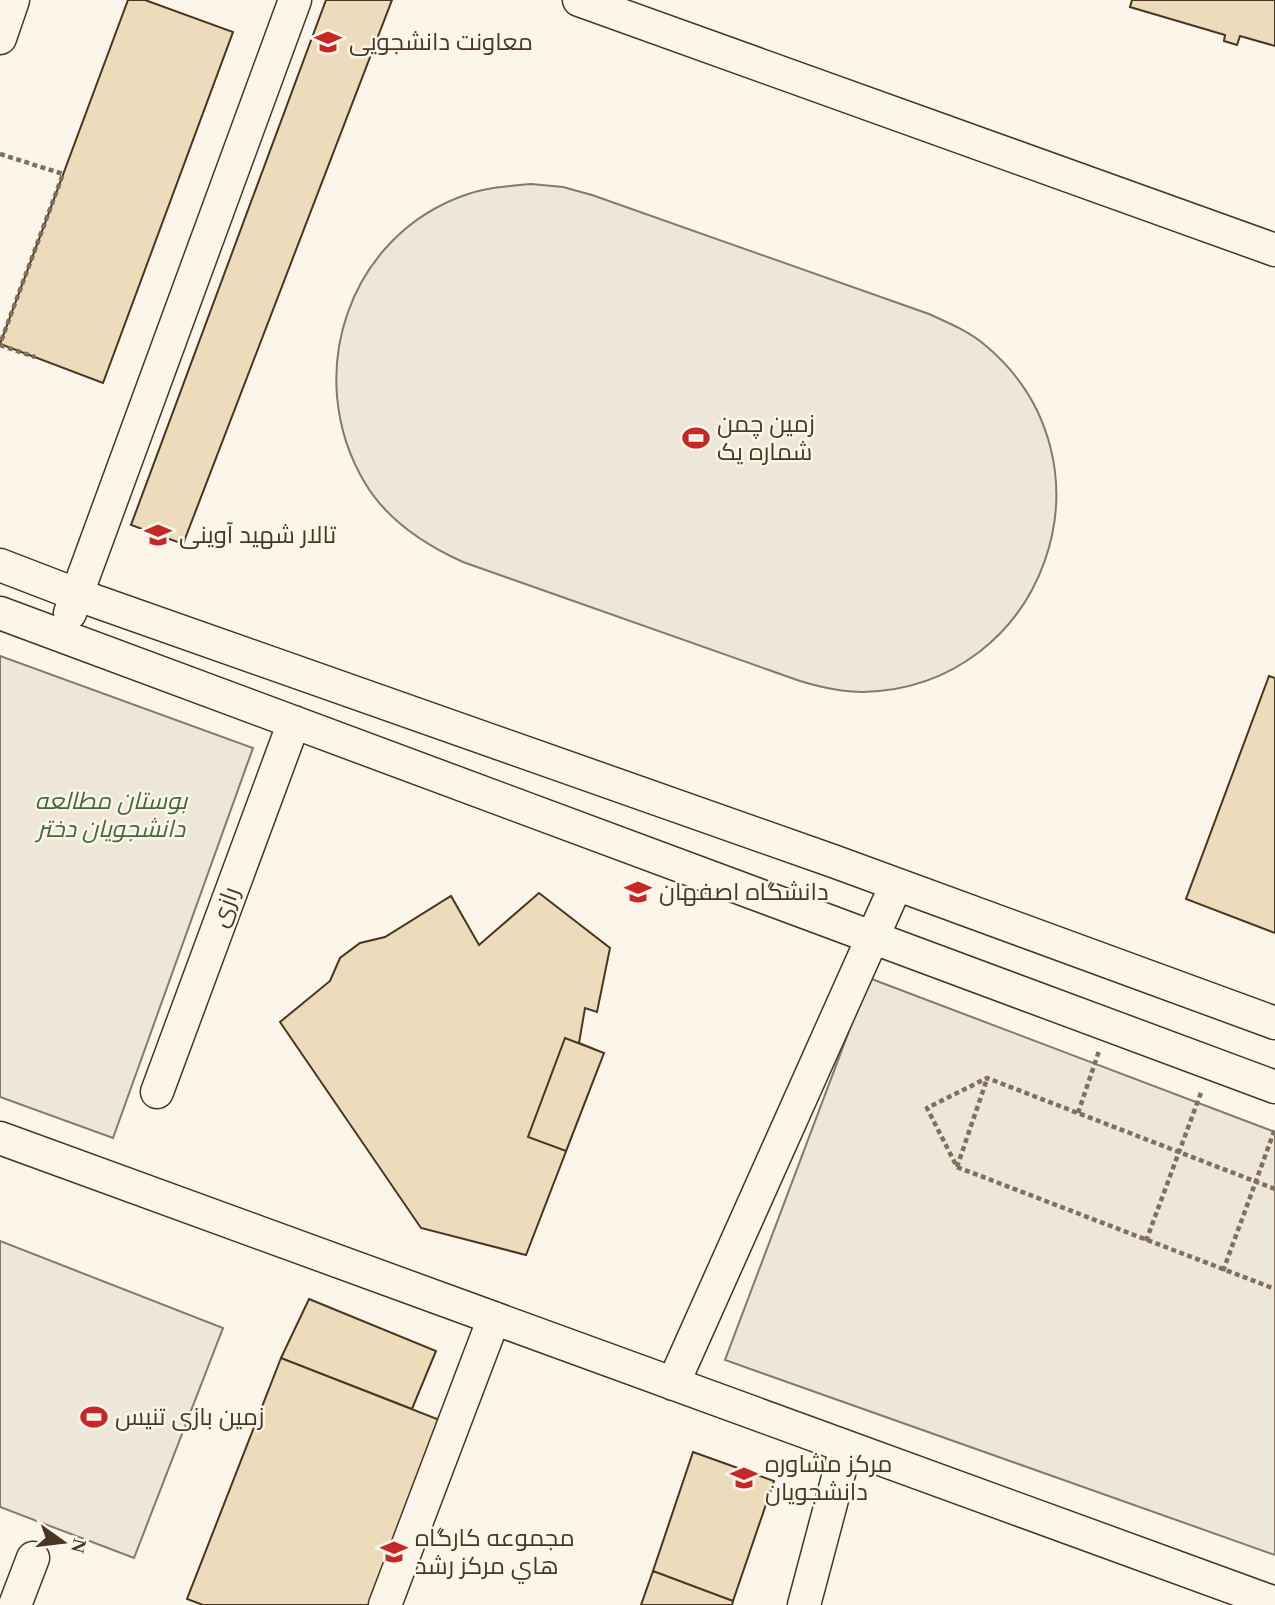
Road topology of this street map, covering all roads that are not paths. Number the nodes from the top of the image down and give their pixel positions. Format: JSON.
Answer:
{"nodes":[{"id":1,"x":13,"y":0,"type":"edge"},
{"id":2,"x":295,"y":0,"type":"edge"},
{"id":3,"x":579,"y":0,"type":"edge"},
{"id":4,"x":0,"y":38,"type":"edge"},
{"id":5,"x":1275,"y":250,"type":"edge"},
{"id":6,"x":0,"y":565,"type":"edge"},
{"id":7,"x":78,"y":595,"type":"junction"},
{"id":8,"x":0,"y":613,"type":"edge"},
{"id":9,"x":60,"y":635,"type":"junction"},
{"id":10,"x":294,"y":722,"type":"junction"},
{"id":11,"x":897,"y":885,"type":"junction"},
{"id":12,"x":872,"y":937,"type":"junction"},
{"id":13,"x":1275,"y":1023,"type":"edge"},
{"id":14,"x":1275,"y":1087,"type":"edge"},
{"id":15,"x":157,"y":1092,"type":"dead end"},
{"id":16,"x":0,"y":1138,"type":"edge"},
{"id":17,"x":494,"y":1318,"type":"junction"},
{"id":18,"x":673,"y":1384,"type":"junction"},
{"id":19,"x":846,"y":1447,"type":"junction"},
{"id":20,"x":33,"y":1558,"type":"dead end"},
{"id":21,"x":1275,"y":1603,"type":"edge"},
{"id":22,"x":15,"y":1605,"type":"edge"},
{"id":23,"x":385,"y":1605,"type":"edge"},
{"id":24,"x":804,"y":1605,"type":"edge"}],
"edges":[{"from":1,"to":4,"type":"lane"},
{"from":2,"to":7,"type":"lane"},
{"from":3,"to":5,"type":"lane"},
{"from":6,"to":7,"type":"lane"},
{"from":7,"to":9,"type":"lane"},
{"from":7,"to":11,"type":"lane"},
{"from":8,"to":9,"type":"lane"},
{"from":9,"to":10,"type":"lane"},
{"from":10,"to":12,"type":"lane"},
{"from":10,"to":15,"type":"lane","name":"رازی"},
{"from":11,"to":12,"type":"lane"},
{"from":11,"to":13,"type":"lane"},
{"from":12,"to":14,"type":"lane"},
{"from":12,"to":18,"type":"lane"},
{"from":16,"to":17,"type":"lane"},
{"from":17,"to":18,"type":"lane"},
{"from":17,"to":23,"type":"lane"},
{"from":18,"to":19,"type":"lane"},
{"from":19,"to":21,"type":"lane"},
{"from":19,"to":24,"type":"lane"},
{"from":20,"to":22,"type":"lane"}]}
